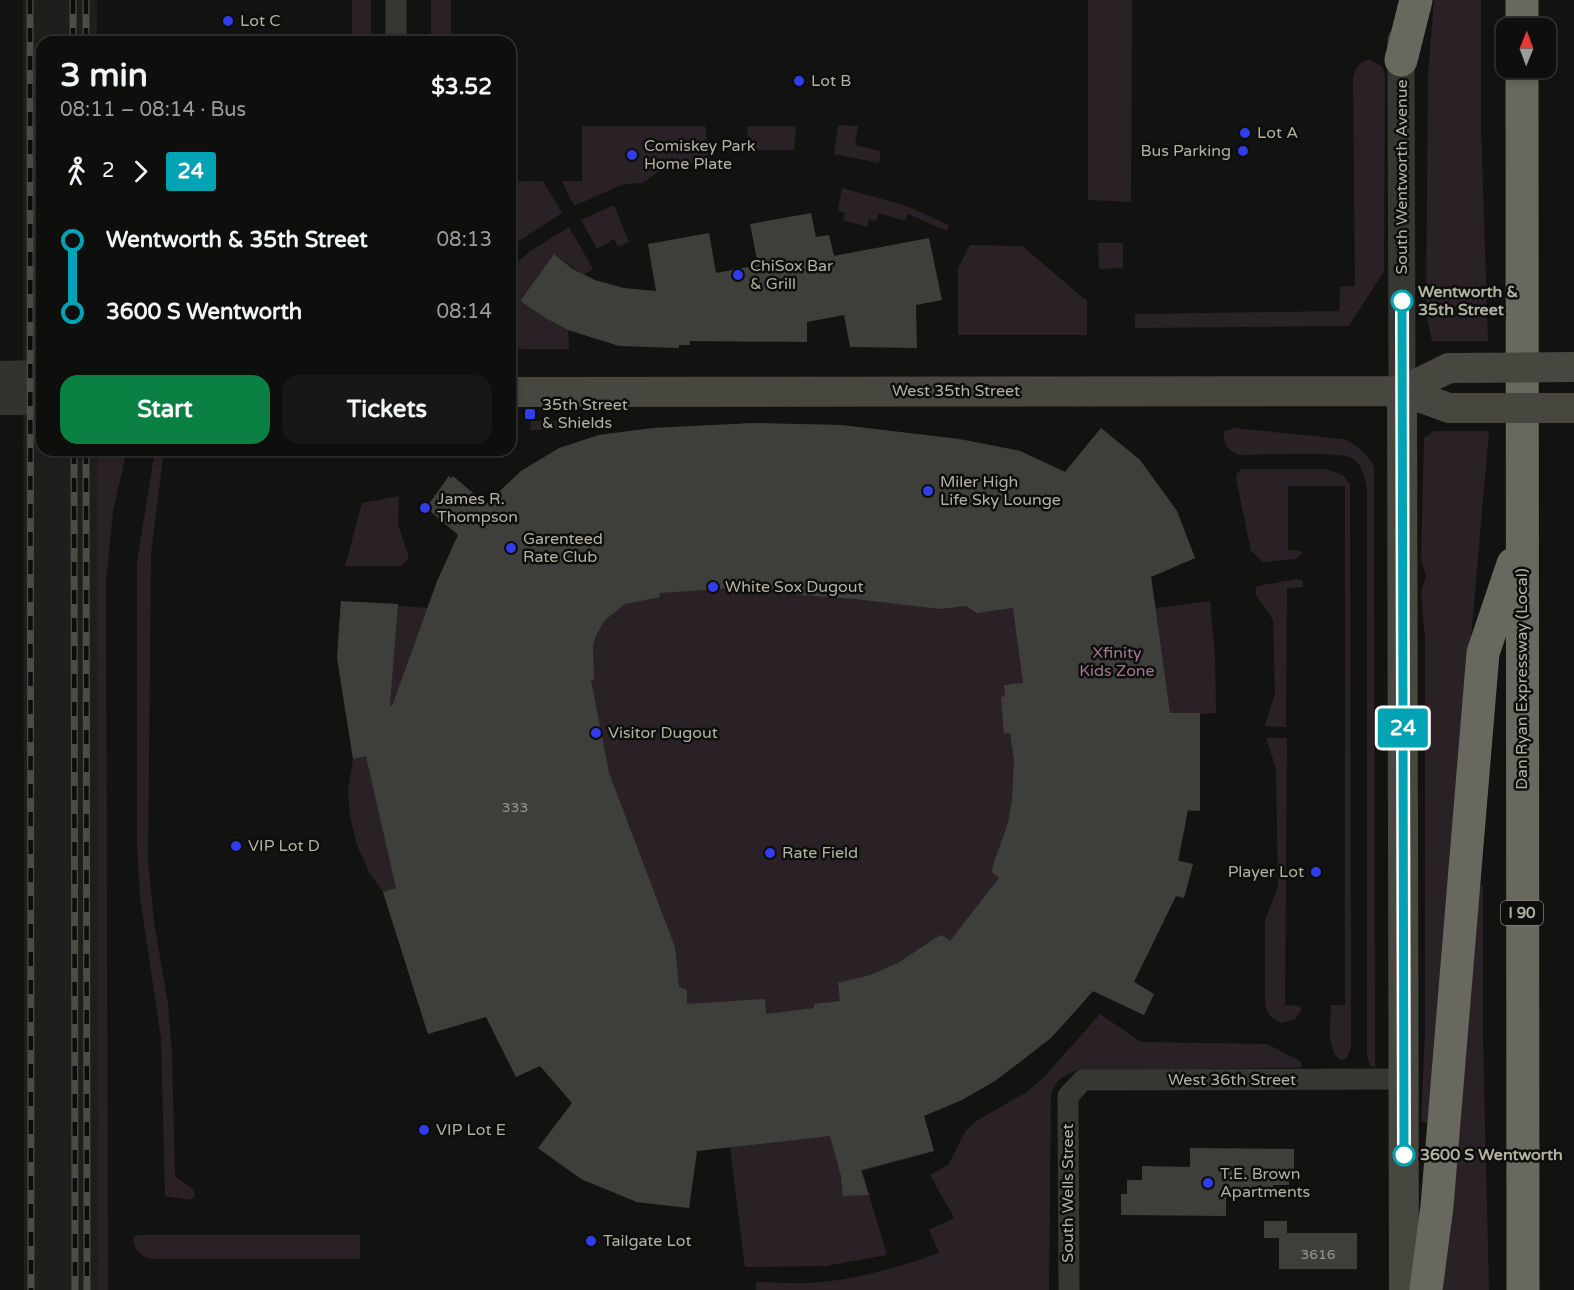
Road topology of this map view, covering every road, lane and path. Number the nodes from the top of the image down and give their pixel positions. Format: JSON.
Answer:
{"nodes":[{"id":1,"x":396,"y":0,"type":"edge"},
{"id":2,"x":1401,"y":0,"type":"edge"},
{"id":3,"x":1416,"y":0,"type":"edge"},
{"id":4,"x":1522,"y":0,"type":"edge"},
{"id":5,"x":1522,"y":18,"type":"edge"},
{"id":6,"x":396,"y":36,"type":"edge"},
{"id":7,"x":1401,"y":60,"type":"junction"},
{"id":8,"x":1522,"y":78,"type":"edge"},
{"id":9,"x":1574,"y":367,"type":"edge"},
{"id":10,"x":1402,"y":391,"type":"junction"},
{"id":11,"x":516,"y":392,"type":"edge"},
{"id":12,"x":1574,"y":408,"type":"edge"},
{"id":13,"x":1522,"y":536,"type":"junction"},
{"id":14,"x":1403,"y":1079,"type":"junction"},
{"id":15,"x":1068,"y":1096,"type":"joint"},
{"id":16,"x":1069,"y":1290,"type":"edge"},
{"id":17,"x":1404,"y":1290,"type":"edge"},
{"id":18,"x":1426,"y":1290,"type":"edge"},
{"id":19,"x":1523,"y":1290,"type":"edge"}],
"edges":[{"from":1,"to":6,"type":"street"},
{"from":2,"to":7,"type":"street","name":"South Wentworth Avenue"},
{"from":3,"to":7,"type":"highway"},
{"from":4,"to":5,"type":"highway"},
{"from":7,"to":10,"type":"street","name":"South Wentworth Avenue"},
{"from":8,"to":13,"type":"highway","name":"Dan Ryan Expressway (Local)","number":"I 90"},
{"from":9,"to":10,"type":"main road","name":"West 35th Street","bridge":true},
{"from":10,"to":11,"type":"main road","name":"West 35th Street"},
{"from":10,"to":12,"type":"main road","name":"West 35th Street","bridge":true},
{"from":10,"to":14,"type":"main road","name":"South Wentworth Avenue"},
{"from":13,"to":18,"type":"highway"},
{"from":13,"to":19,"type":"highway","name":"Dan Ryan Expressway (Local)","number":"I 90"},
{"from":14,"to":15,"type":"street","name":"West 36th Street"},
{"from":14,"to":17,"type":"main road","name":"South Wentworth Avenue"},
{"from":15,"to":16,"type":"street","name":"South Wells Street"}]}
